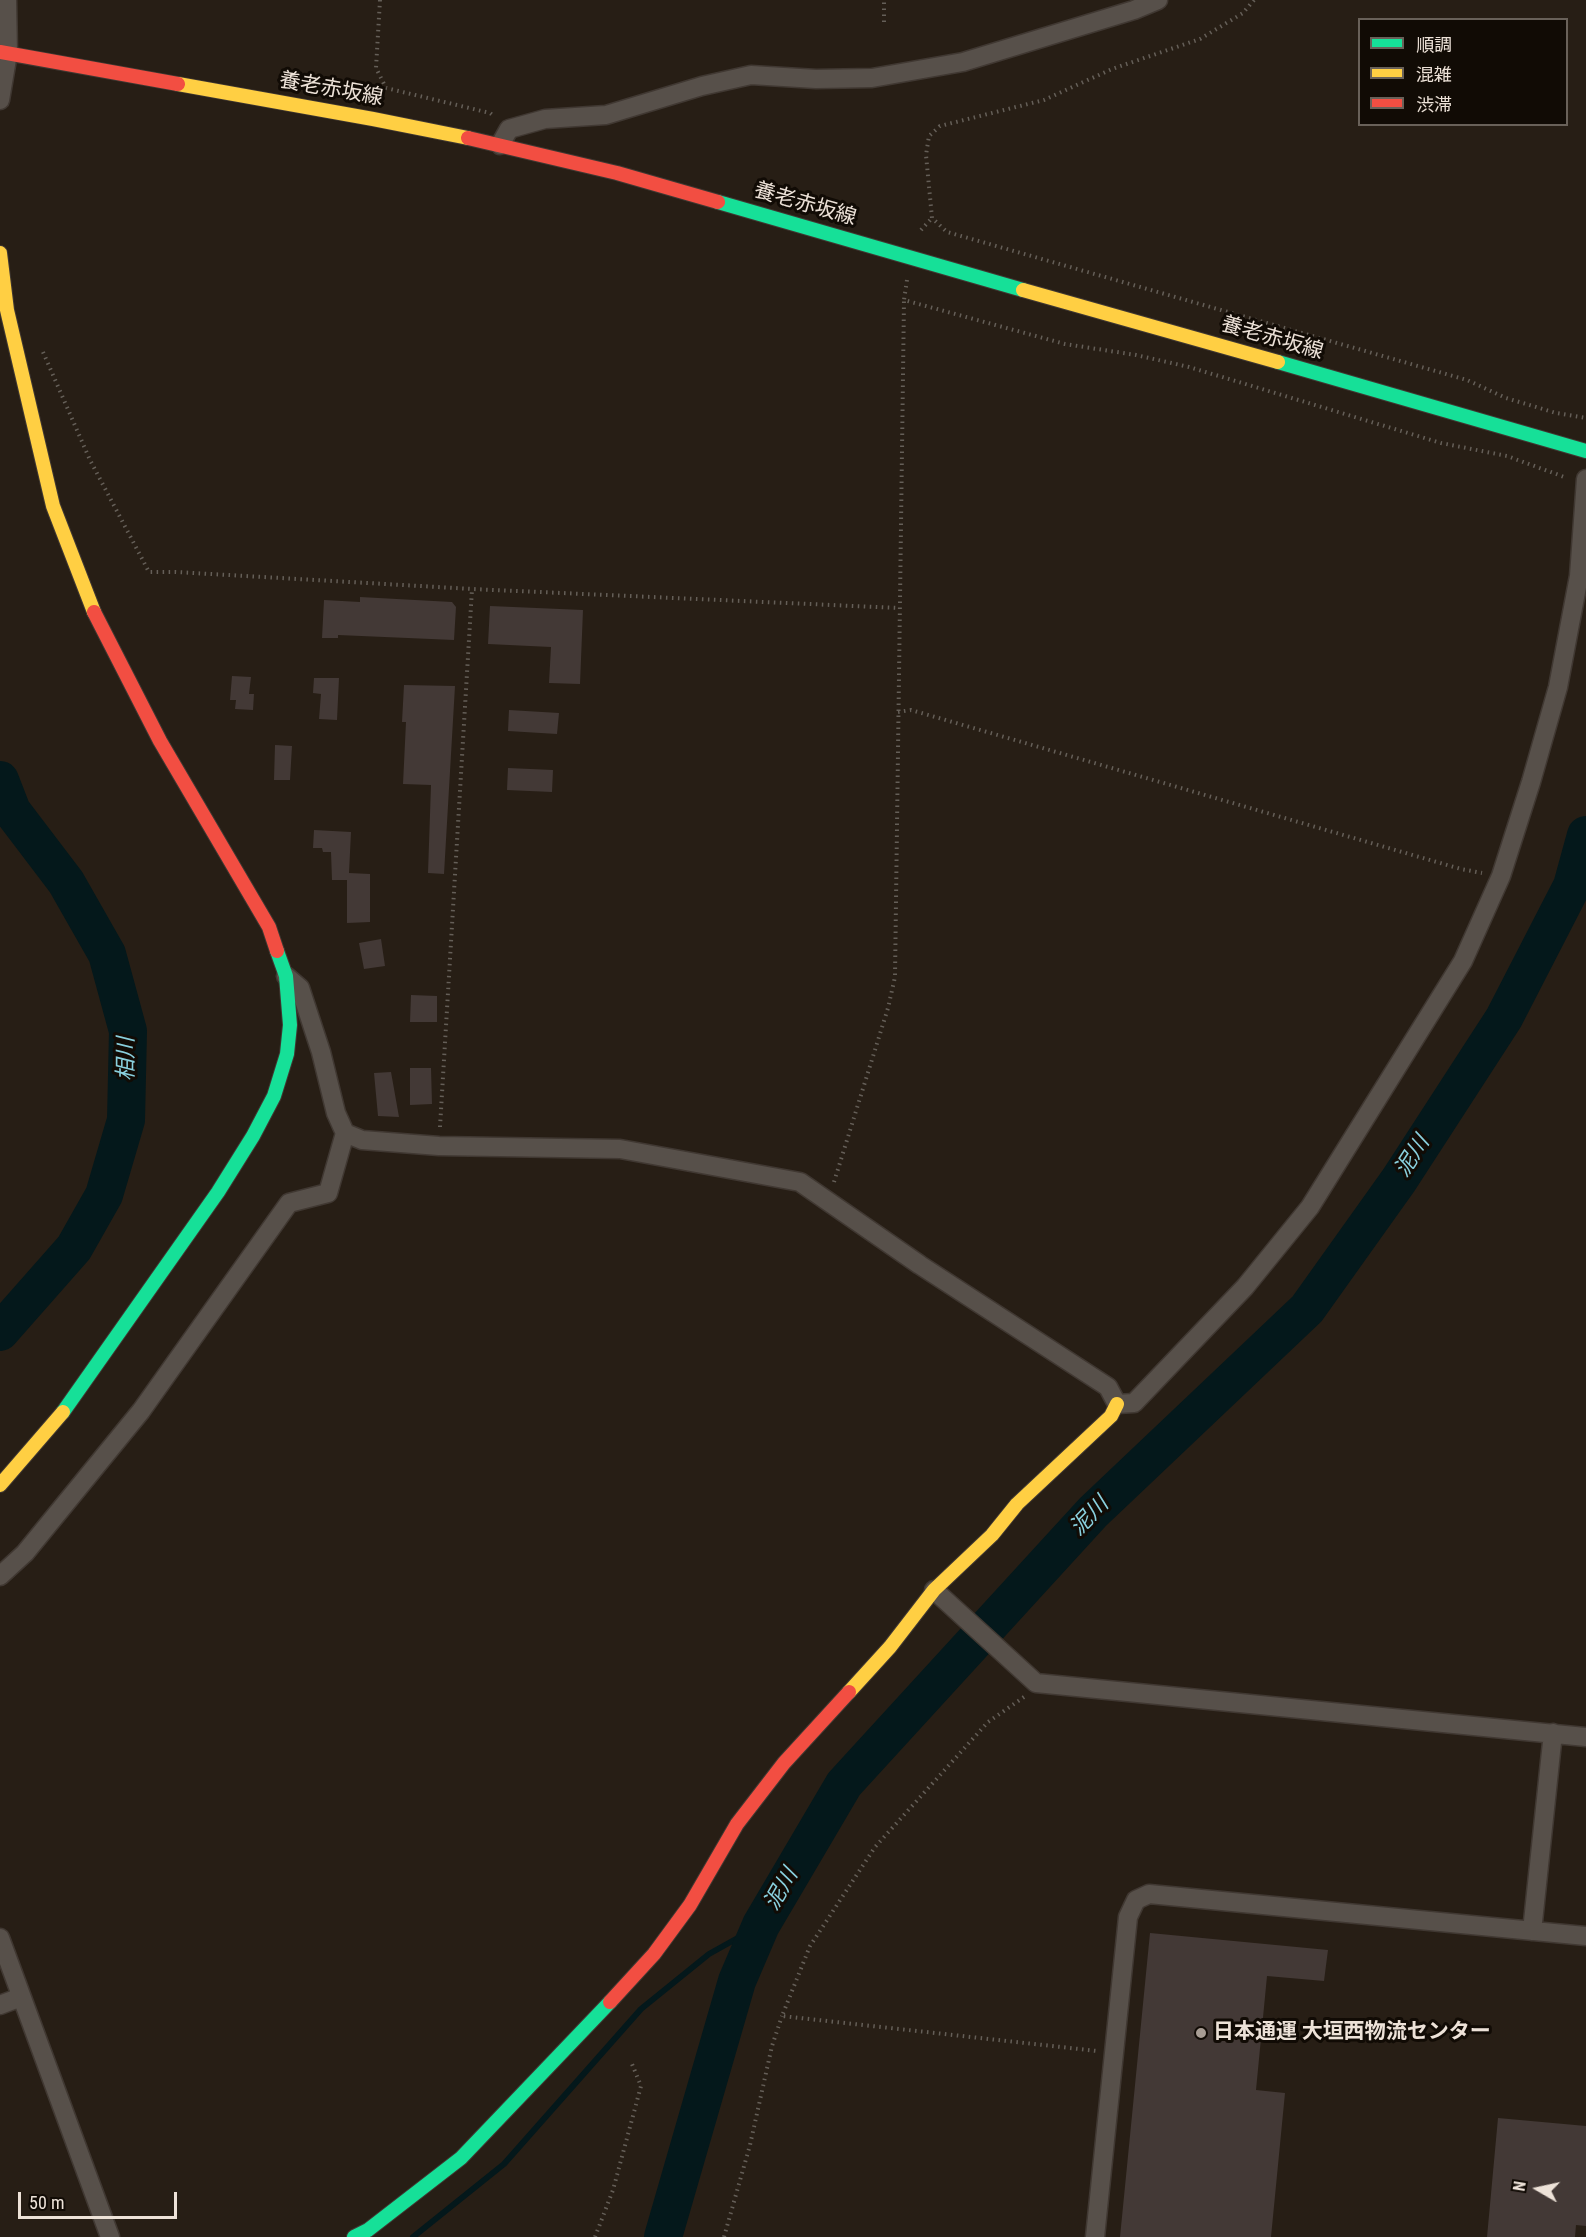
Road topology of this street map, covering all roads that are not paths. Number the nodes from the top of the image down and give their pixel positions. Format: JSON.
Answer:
{"nodes":[{"id":1,"x":7,"y":0,"type":"edge"},
{"id":2,"x":1158,"y":0,"type":"edge"},
{"id":3,"x":4,"y":53,"type":"edge"},
{"id":4,"x":0,"y":100,"type":"edge"},
{"id":5,"x":500,"y":146,"type":"junction"},
{"id":6,"x":0,"y":253,"type":"edge"},
{"id":7,"x":1586,"y":451,"type":"edge"},
{"id":8,"x":1586,"y":482,"type":"edge"},
{"id":9,"x":286,"y":976,"type":"junction"},
{"id":10,"x":345,"y":1133,"type":"junction"},
{"id":11,"x":1117,"y":1404,"type":"junction"},
{"id":12,"x":0,"y":1485,"type":"edge"},
{"id":13,"x":0,"y":1576,"type":"edge"},
{"id":14,"x":940,"y":1595,"type":"junction"},
{"id":15,"x":1553,"y":1734,"type":"junction"},
{"id":16,"x":1586,"y":1737,"type":"edge"},
{"id":17,"x":1532,"y":1931,"type":"junction"},
{"id":18,"x":1586,"y":1936,"type":"edge"},
{"id":19,"x":0,"y":1938,"type":"edge"},
{"id":20,"x":21,"y":1997,"type":"junction"},
{"id":21,"x":0,"y":2005,"type":"edge"},
{"id":22,"x":110,"y":2237,"type":"edge"},
{"id":23,"x":354,"y":2237,"type":"edge"},
{"id":24,"x":1095,"y":2237,"type":"edge"}],
"edges":[{"from":1,"to":3,"type":"street"},
{"from":2,"to":5,"type":"street"},
{"from":3,"to":4,"type":"street"},
{"from":3,"to":5,"type":"street","name":"養老赤坂線"},
{"from":5,"to":7,"type":"street","name":"養老赤坂線"},
{"from":6,"to":9,"type":"street"},
{"from":8,"to":11,"type":"street"},
{"from":9,"to":10,"type":"street"},
{"from":9,"to":12,"type":"street"},
{"from":10,"to":11,"type":"street"},
{"from":10,"to":13,"type":"street"},
{"from":11,"to":14,"type":"street"},
{"from":14,"to":15,"type":"street"},
{"from":14,"to":23,"type":"street"},
{"from":15,"to":16,"type":"street"},
{"from":15,"to":17,"type":"street"},
{"from":17,"to":18,"type":"street"},
{"from":17,"to":24,"type":"street"},
{"from":19,"to":20,"type":"street"},
{"from":20,"to":21,"type":"street"},
{"from":20,"to":22,"type":"street"}]}
